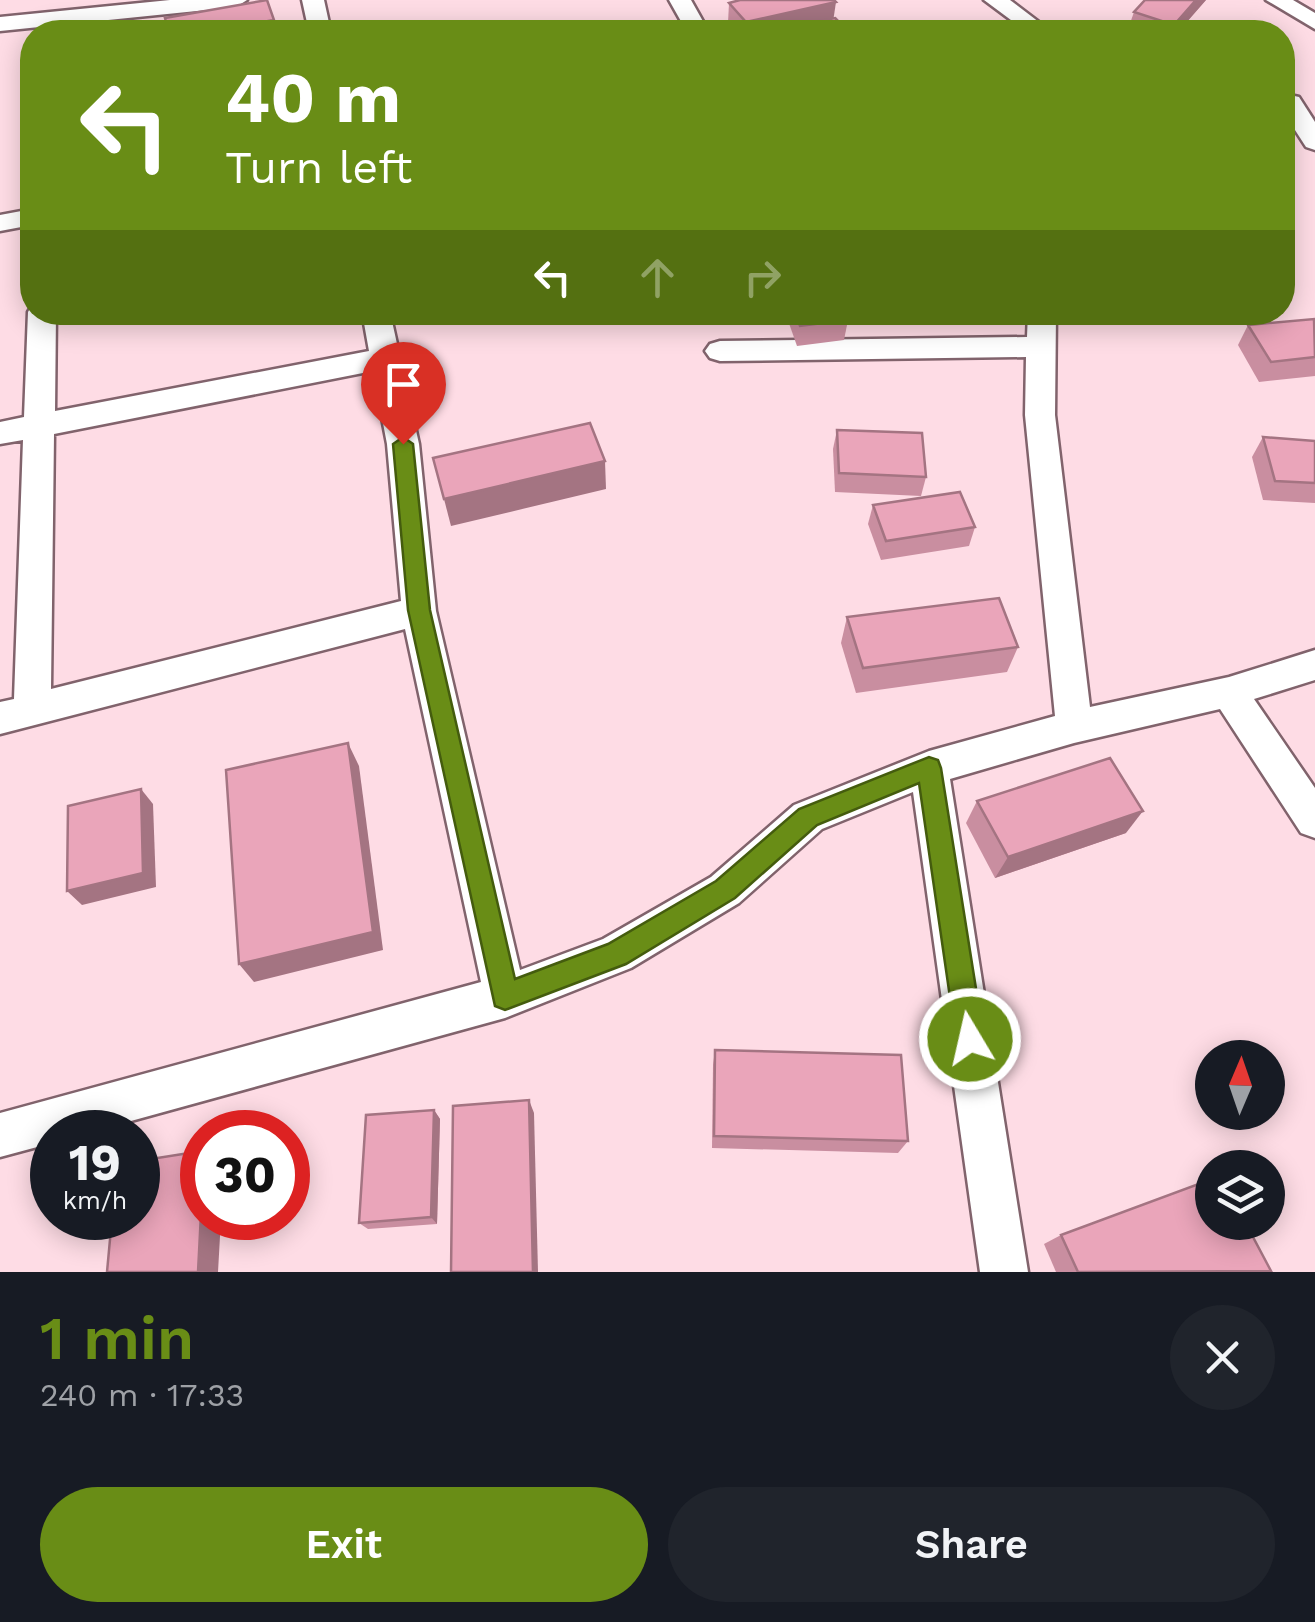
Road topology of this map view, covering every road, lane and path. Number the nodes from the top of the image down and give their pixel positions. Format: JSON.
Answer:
{"nodes":[{"id":1,"x":236,"y":0,"type":"edge"},
{"id":2,"x":994,"y":0,"type":"edge"},
{"id":3,"x":1277,"y":0,"type":"edge"},
{"id":4,"x":94,"y":20,"type":"edge"},
{"id":5,"x":1023,"y":20,"type":"edge"},
{"id":6,"x":1315,"y":22,"type":"edge"},
{"id":7,"x":1296,"y":102,"type":"edge"},
{"id":8,"x":1315,"y":142,"type":"edge"},
{"id":9,"x":41,"y":325,"type":"edge"},
{"id":10,"x":379,"y":325,"type":"edge"},
{"id":11,"x":1042,"y":325,"type":"edge"},
{"id":12,"x":1042,"y":348,"type":"junction"},
{"id":13,"x":720,"y":351,"type":"dead end"},
{"id":14,"x":385,"y":358,"type":"junction"},
{"id":15,"x":37,"y":426,"type":"junction"},
{"id":16,"x":0,"y":433,"type":"edge"},
{"id":17,"x":419,"y":610,"type":"junction"},
{"id":18,"x":1315,"y":666,"type":"edge"},
{"id":19,"x":1229,"y":692,"type":"junction"},
{"id":20,"x":16,"y":714,"type":"edge"},
{"id":21,"x":1074,"y":727,"type":"junction"},
{"id":22,"x":929,"y":768,"type":"junction"},
{"id":23,"x":1315,"y":820,"type":"edge"},
{"id":24,"x":505,"y":997,"type":"junction"},
{"id":25,"x":0,"y":1135,"type":"edge"},
{"id":26,"x":1004,"y":1272,"type":"edge"}],
"edges":[{"from":1,"to":4,"type":"street"},
{"from":2,"to":5,"type":"street"},
{"from":3,"to":6,"type":"street"},
{"from":7,"to":8,"type":"street"},
{"from":9,"to":15,"type":"street"},
{"from":10,"to":14,"type":"street"},
{"from":11,"to":12,"type":"street"},
{"from":12,"to":13,"type":"street"},
{"from":12,"to":21,"type":"street"},
{"from":14,"to":15,"type":"street"},
{"from":14,"to":17,"type":"street"},
{"from":15,"to":16,"type":"street"},
{"from":15,"to":20,"type":"street"},
{"from":17,"to":20,"type":"street"},
{"from":17,"to":24,"type":"street"},
{"from":18,"to":19,"type":"street"},
{"from":19,"to":21,"type":"street"},
{"from":19,"to":23,"type":"street"},
{"from":21,"to":22,"type":"street"},
{"from":22,"to":24,"type":"street"},
{"from":22,"to":26,"type":"street"},
{"from":24,"to":25,"type":"street"}]}
